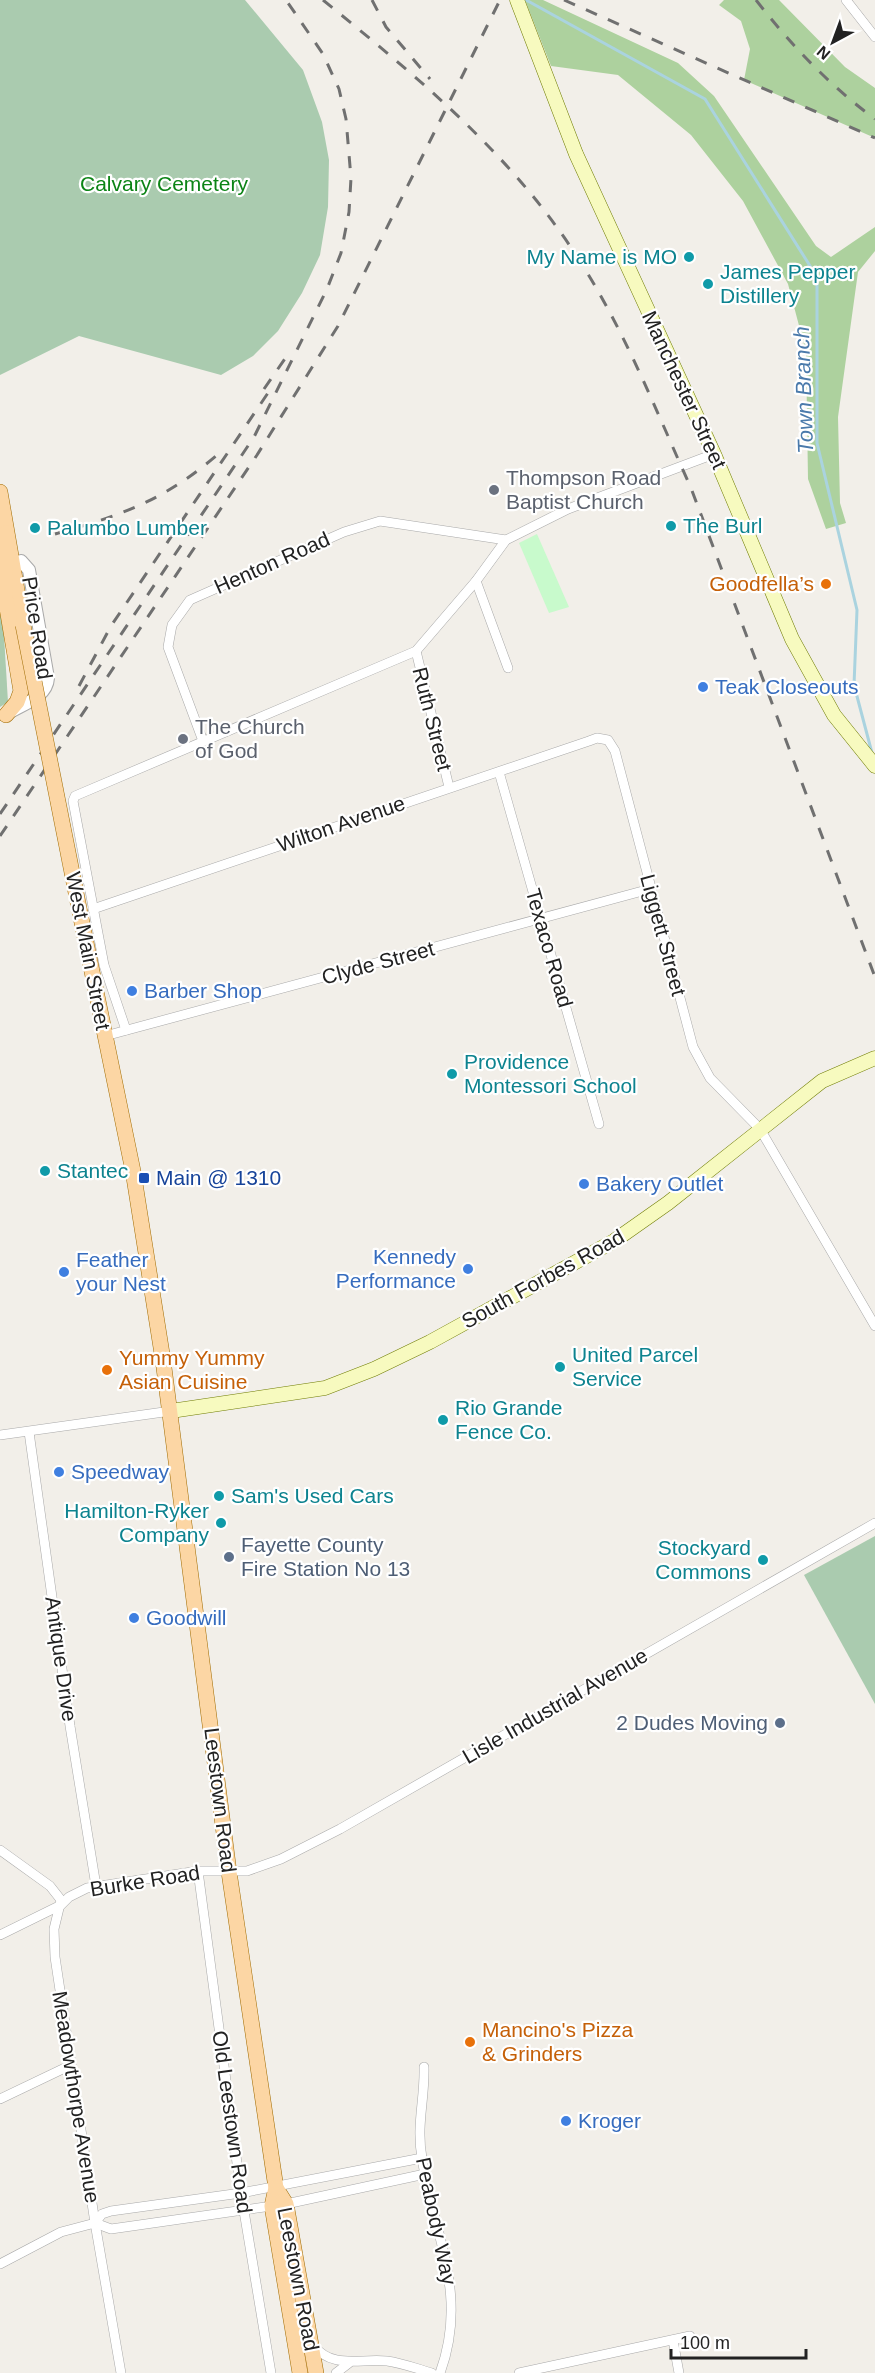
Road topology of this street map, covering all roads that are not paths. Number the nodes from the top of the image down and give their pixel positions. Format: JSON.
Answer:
{"nodes":[{"id":1,"x":517,"y":0,"type":"edge"},
{"id":2,"x":846,"y":0,"type":"edge"},
{"id":3,"x":875,"y":37,"type":"edge"},
{"id":4,"x":714,"y":454,"type":"junction"},
{"id":5,"x":0,"y":492,"type":"edge"},
{"id":6,"x":6,"y":533,"type":"junction"},
{"id":7,"x":506,"y":540,"type":"junction"},
{"id":8,"x":12,"y":564,"type":"junction"},
{"id":9,"x":476,"y":581,"type":"junction"},
{"id":10,"x":416,"y":651,"type":"junction"},
{"id":11,"x":508,"y":668,"type":"dead end"},
{"id":12,"x":3,"y":716,"type":"edge"},
{"id":13,"x":204,"y":741,"type":"junction"},
{"id":14,"x":589,"y":741,"type":"joint"},
{"id":15,"x":875,"y":766,"type":"edge"},
{"id":16,"x":499,"y":772,"type":"junction"},
{"id":17,"x":449,"y":787,"type":"junction"},
{"id":18,"x":650,"y":889,"type":"junction"},
{"id":19,"x":87,"y":913,"type":"junction"},
{"id":20,"x":540,"y":919,"type":"junction"},
{"id":21,"x":126,"y":1030,"type":"junction"},
{"id":22,"x":105,"y":1036,"type":"junction"},
{"id":23,"x":875,"y":1058,"type":"edge"},
{"id":24,"x":599,"y":1124,"type":"dead end"},
{"id":25,"x":760,"y":1129,"type":"junction"},
{"id":26,"x":875,"y":1326,"type":"edge"},
{"id":27,"x":171,"y":1412,"type":"junction"},
{"id":28,"x":29,"y":1432,"type":"junction"},
{"id":29,"x":0,"y":1435,"type":"edge"},
{"id":30,"x":875,"y":1523,"type":"edge"},
{"id":31,"x":0,"y":1850,"type":"edge"},
{"id":32,"x":198,"y":1871,"type":"junction"},
{"id":33,"x":229,"y":1872,"type":"junction"},
{"id":34,"x":96,"y":1886,"type":"junction"},
{"id":35,"x":61,"y":1905,"type":"junction"},
{"id":36,"x":0,"y":1935,"type":"edge"},
{"id":37,"x":71,"y":2065,"type":"junction"},
{"id":38,"x":424,"y":2067,"type":"dead end"},
{"id":39,"x":0,"y":2100,"type":"edge"},
{"id":40,"x":422,"y":2158,"type":"junction"},
{"id":41,"x":425,"y":2174,"type":"junction"},
{"id":42,"x":276,"y":2188,"type":"junction"},
{"id":43,"x":241,"y":2193,"type":"junction"},
{"id":44,"x":279,"y":2205,"type":"junction"},
{"id":45,"x":244,"y":2211,"type":"junction"},
{"id":46,"x":95,"y":2223,"type":"junction"},
{"id":47,"x":0,"y":2264,"type":"edge"},
{"id":48,"x":690,"y":2336,"type":"dead end"},
{"id":49,"x":309,"y":2340,"type":"junction"},
{"id":50,"x":673,"y":2340,"type":"junction"},
{"id":51,"x":349,"y":2363,"type":"junction"},
{"id":52,"x":120,"y":2373,"type":"edge"},
{"id":53,"x":271,"y":2373,"type":"edge"},
{"id":54,"x":300,"y":2373,"type":"edge"},
{"id":55,"x":316,"y":2373,"type":"edge"},
{"id":56,"x":336,"y":2373,"type":"edge"},
{"id":57,"x":432,"y":2373,"type":"edge"},
{"id":58,"x":440,"y":2373,"type":"edge"},
{"id":59,"x":519,"y":2373,"type":"edge"},
{"id":60,"x":679,"y":2373,"type":"edge"}],
"edges":[{"from":1,"to":4,"type":"main road","name":"Manchester Street"},
{"from":2,"to":3,"type":"street"},
{"from":4,"to":7,"type":"street"},
{"from":4,"to":15,"type":"main road","name":"Manchester Street"},
{"from":5,"to":6,"type":"main road","name":"West Main Street"},
{"from":6,"to":8,"type":"main road","name":"West Main Street"},
{"from":6,"to":12,"type":"main road"},
{"from":7,"to":9,"type":"street"},
{"from":7,"to":13,"type":"street","name":"Henton Road"},
{"from":8,"to":12,"type":"street","name":"Price Road"},
{"from":8,"to":19,"type":"main road","name":"West Main Street","bridge":true},
{"from":9,"to":10,"type":"street"},
{"from":9,"to":11,"type":"street"},
{"from":10,"to":13,"type":"street"},
{"from":10,"to":17,"type":"street","name":"Ruth Street"},
{"from":13,"to":19,"type":"street"},
{"from":14,"to":16,"type":"street","name":"Wilton Avenue"},
{"from":14,"to":18,"type":"street","name":"Liggett Street"},
{"from":16,"to":17,"type":"street","name":"Wilton Avenue"},
{"from":16,"to":20,"type":"street","name":"Texaco Road"},
{"from":17,"to":19,"type":"street","name":"Wilton Avenue"},
{"from":18,"to":20,"type":"street","name":"Clyde Street"},
{"from":18,"to":25,"type":"street","name":"Liggett Street"},
{"from":19,"to":21,"type":"street"},
{"from":19,"to":22,"type":"main road","name":"West Main Street"},
{"from":20,"to":21,"type":"street","name":"Clyde Street"},
{"from":20,"to":24,"type":"street","name":"Texaco Road"},
{"from":21,"to":22,"type":"street","name":"Clyde Street"},
{"from":22,"to":27,"type":"main road","name":"West Main Street"},
{"from":23,"to":25,"type":"main road","name":"South Forbes Road"},
{"from":25,"to":26,"type":"street"},
{"from":25,"to":27,"type":"main road","name":"South Forbes Road"},
{"from":27,"to":28,"type":"street"},
{"from":27,"to":33,"type":"main road","name":"Leestown Road"},
{"from":28,"to":29,"type":"street"},
{"from":28,"to":34,"type":"street","name":"Antique Drive"},
{"from":30,"to":33,"type":"street","name":"Lisle Industrial Avenue"},
{"from":31,"to":35,"type":"street"},
{"from":32,"to":33,"type":"street","name":"Burke Road"},
{"from":32,"to":34,"type":"street","name":"Burke Road"},
{"from":32,"to":43,"type":"street","name":"Old Leestown Road"},
{"from":33,"to":42,"type":"main road","name":"Leestown Road"},
{"from":34,"to":35,"type":"street","name":"Burke Road"},
{"from":35,"to":36,"type":"street","name":"Burke Road"},
{"from":35,"to":37,"type":"street","name":"Meadowthorpe Avenue"},
{"from":37,"to":39,"type":"street"},
{"from":37,"to":46,"type":"street","name":"Meadowthorpe Avenue"},
{"from":38,"to":40,"type":"street","name":"Peabody Way"},
{"from":40,"to":41,"type":"street","name":"Peabody Way"},
{"from":40,"to":42,"type":"street"},
{"from":41,"to":44,"type":"street"},
{"from":41,"to":58,"type":"street","name":"Peabody Way"},
{"from":42,"to":43,"type":"street"},
{"from":42,"to":44,"type":"main road","name":"Leestown Road"},
{"from":43,"to":45,"type":"street","name":"Old Leestown Road"},
{"from":43,"to":46,"type":"street"},
{"from":44,"to":45,"type":"street"},
{"from":44,"to":49,"type":"main road","name":"Leestown Road"},
{"from":44,"to":54,"type":"main road","name":"Leestown Road"},
{"from":45,"to":46,"type":"street"},
{"from":45,"to":53,"type":"street","name":"Old Leestown Road"},
{"from":46,"to":47,"type":"street"},
{"from":46,"to":52,"type":"street","name":"Meadowthorpe Avenue"},
{"from":48,"to":50,"type":"street"},
{"from":49,"to":51,"type":"street"},
{"from":49,"to":55,"type":"main road","name":"Leestown Road"},
{"from":50,"to":59,"type":"street"},
{"from":50,"to":60,"type":"street"},
{"from":51,"to":56,"type":"street"},
{"from":51,"to":57,"type":"street"}]}
